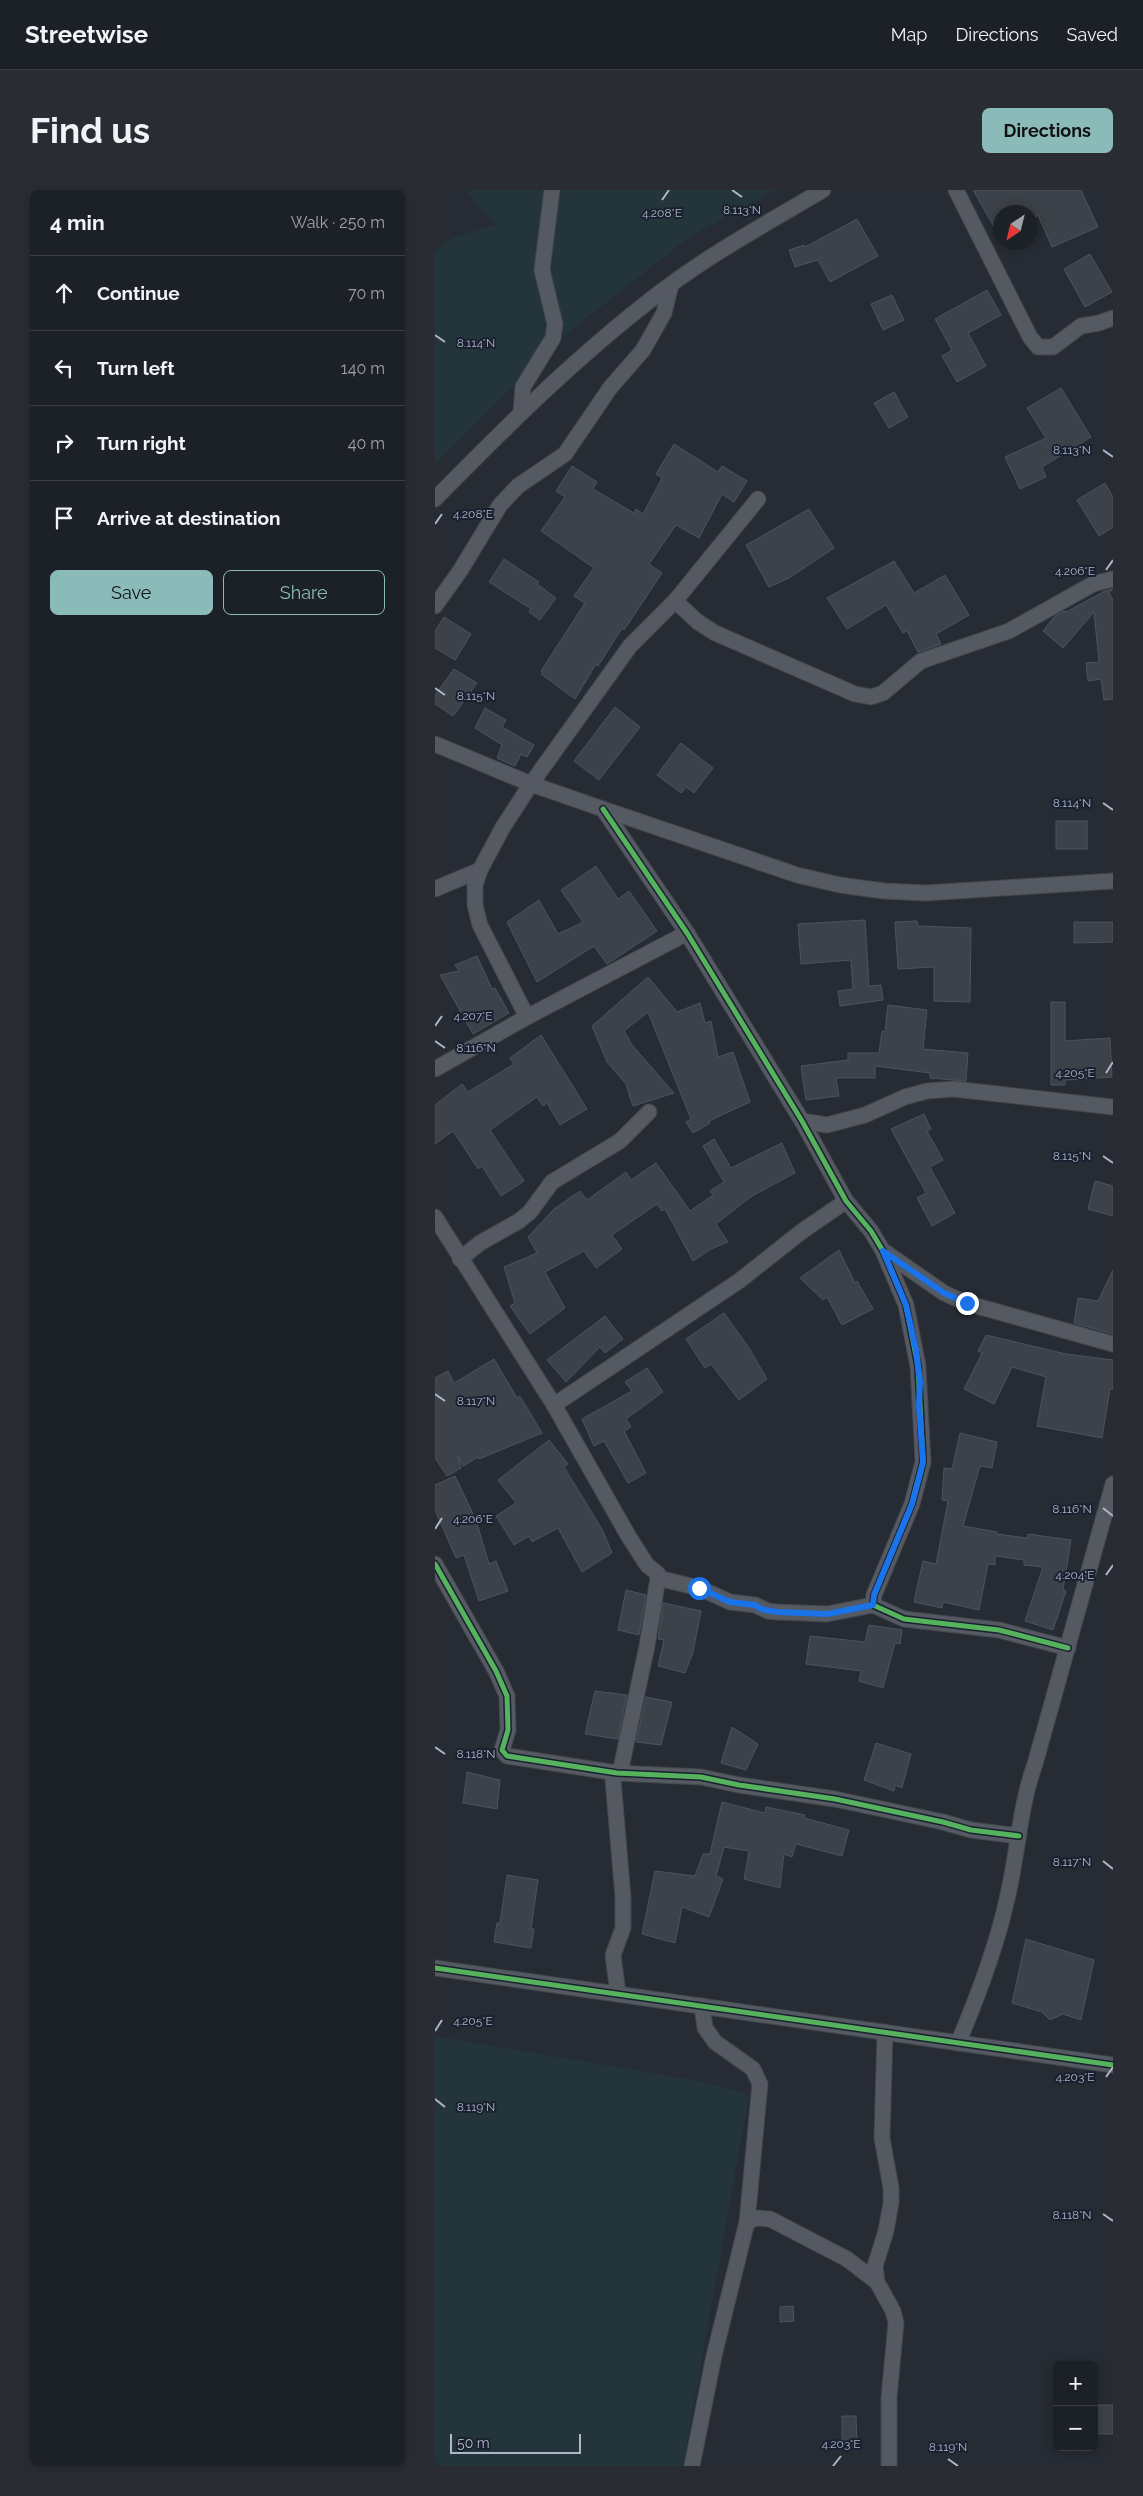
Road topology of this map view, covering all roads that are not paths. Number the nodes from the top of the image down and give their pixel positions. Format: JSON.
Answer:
{"nodes":[{"id":1,"x":552,"y":190,"type":"edge"},
{"id":2,"x":823,"y":190,"type":"edge"},
{"id":3,"x":955,"y":190,"type":"edge"},
{"id":4,"x":671,"y":285,"type":"junction"},
{"id":5,"x":1113,"y":318,"type":"edge"},
{"id":6,"x":521,"y":412,"type":"junction"},
{"id":7,"x":435,"y":498,"type":"edge"},
{"id":8,"x":757,"y":499,"type":"dead end"},
{"id":9,"x":1113,"y":579,"type":"edge"},
{"id":10,"x":675,"y":601,"type":"junction"},
{"id":11,"x":435,"y":606,"type":"edge"},
{"id":12,"x":435,"y":744,"type":"edge"},
{"id":13,"x":531,"y":784,"type":"junction"},
{"id":14,"x":603,"y":809,"type":"junction"},
{"id":15,"x":480,"y":870,"type":"junction"},
{"id":16,"x":1113,"y":881,"type":"edge"},
{"id":17,"x":435,"y":889,"type":"edge"},
{"id":18,"x":687,"y":933,"type":"junction"},
{"id":19,"x":527,"y":1017,"type":"junction"},
{"id":20,"x":435,"y":1069,"type":"edge"},
{"id":21,"x":1113,"y":1107,"type":"edge"},
{"id":22,"x":649,"y":1112,"type":"dead end"},
{"id":23,"x":802,"y":1121,"type":"junction"},
{"id":24,"x":846,"y":1201,"type":"junction"},
{"id":25,"x":435,"y":1216,"type":"edge"},
{"id":26,"x":883,"y":1251,"type":"junction"},
{"id":27,"x":461,"y":1259,"type":"junction"},
{"id":28,"x":1113,"y":1344,"type":"edge"},
{"id":29,"x":554,"y":1405,"type":"junction"},
{"id":30,"x":1112,"y":1493,"type":"edge"},
{"id":31,"x":435,"y":1564,"type":"edge"},
{"id":32,"x":658,"y":1578,"type":"junction"},
{"id":33,"x":873,"y":1605,"type":"junction"},
{"id":34,"x":1068,"y":1648,"type":"junction"},
{"id":35,"x":618,"y":1773,"type":"junction"},
{"id":36,"x":1019,"y":1836,"type":"junction"},
{"id":37,"x":435,"y":1968,"type":"edge"},
{"id":38,"x":618,"y":1994,"type":"junction"},
{"id":39,"x":702,"y":2006,"type":"junction"},
{"id":40,"x":885,"y":2032,"type":"junction"},
{"id":41,"x":958,"y":2043,"type":"junction"},
{"id":42,"x":1113,"y":2065,"type":"edge"},
{"id":43,"x":747,"y":2222,"type":"junction"},
{"id":44,"x":877,"y":2282,"type":"junction"},
{"id":45,"x":691,"y":2466,"type":"edge"},
{"id":46,"x":889,"y":2466,"type":"edge"}],
"edges":[{"from":1,"to":6,"type":"street"},
{"from":2,"to":4,"type":"street"},
{"from":3,"to":5,"type":"street"},
{"from":4,"to":6,"type":"street"},
{"from":4,"to":11,"type":"street"},
{"from":6,"to":7,"type":"street"},
{"from":8,"to":10,"type":"street"},
{"from":9,"to":10,"type":"street"},
{"from":10,"to":13,"type":"street"},
{"from":12,"to":13,"type":"street"},
{"from":13,"to":14,"type":"street"},
{"from":13,"to":15,"type":"street"},
{"from":14,"to":16,"type":"street"},
{"from":14,"to":18,"type":"street"},
{"from":15,"to":17,"type":"street"},
{"from":15,"to":19,"type":"street"},
{"from":18,"to":19,"type":"street"},
{"from":18,"to":23,"type":"street"},
{"from":19,"to":20,"type":"street"},
{"from":21,"to":23,"type":"street"},
{"from":22,"to":27,"type":"street"},
{"from":23,"to":24,"type":"street"},
{"from":24,"to":26,"type":"street"},
{"from":24,"to":29,"type":"street"},
{"from":25,"to":27,"type":"street"},
{"from":26,"to":28,"type":"street"},
{"from":26,"to":33,"type":"street"},
{"from":27,"to":29,"type":"street"},
{"from":29,"to":32,"type":"street"},
{"from":30,"to":34,"type":"street"},
{"from":31,"to":35,"type":"street"},
{"from":32,"to":33,"type":"street"},
{"from":32,"to":35,"type":"street"},
{"from":33,"to":34,"type":"street"},
{"from":34,"to":36,"type":"street"},
{"from":35,"to":36,"type":"street"},
{"from":35,"to":38,"type":"street"},
{"from":36,"to":41,"type":"street"},
{"from":37,"to":38,"type":"street"},
{"from":38,"to":39,"type":"street"},
{"from":39,"to":40,"type":"street"},
{"from":39,"to":43,"type":"street"},
{"from":40,"to":41,"type":"street"},
{"from":40,"to":44,"type":"street"},
{"from":41,"to":42,"type":"street"},
{"from":43,"to":44,"type":"street"},
{"from":43,"to":45,"type":"street"},
{"from":44,"to":46,"type":"street"}]}
